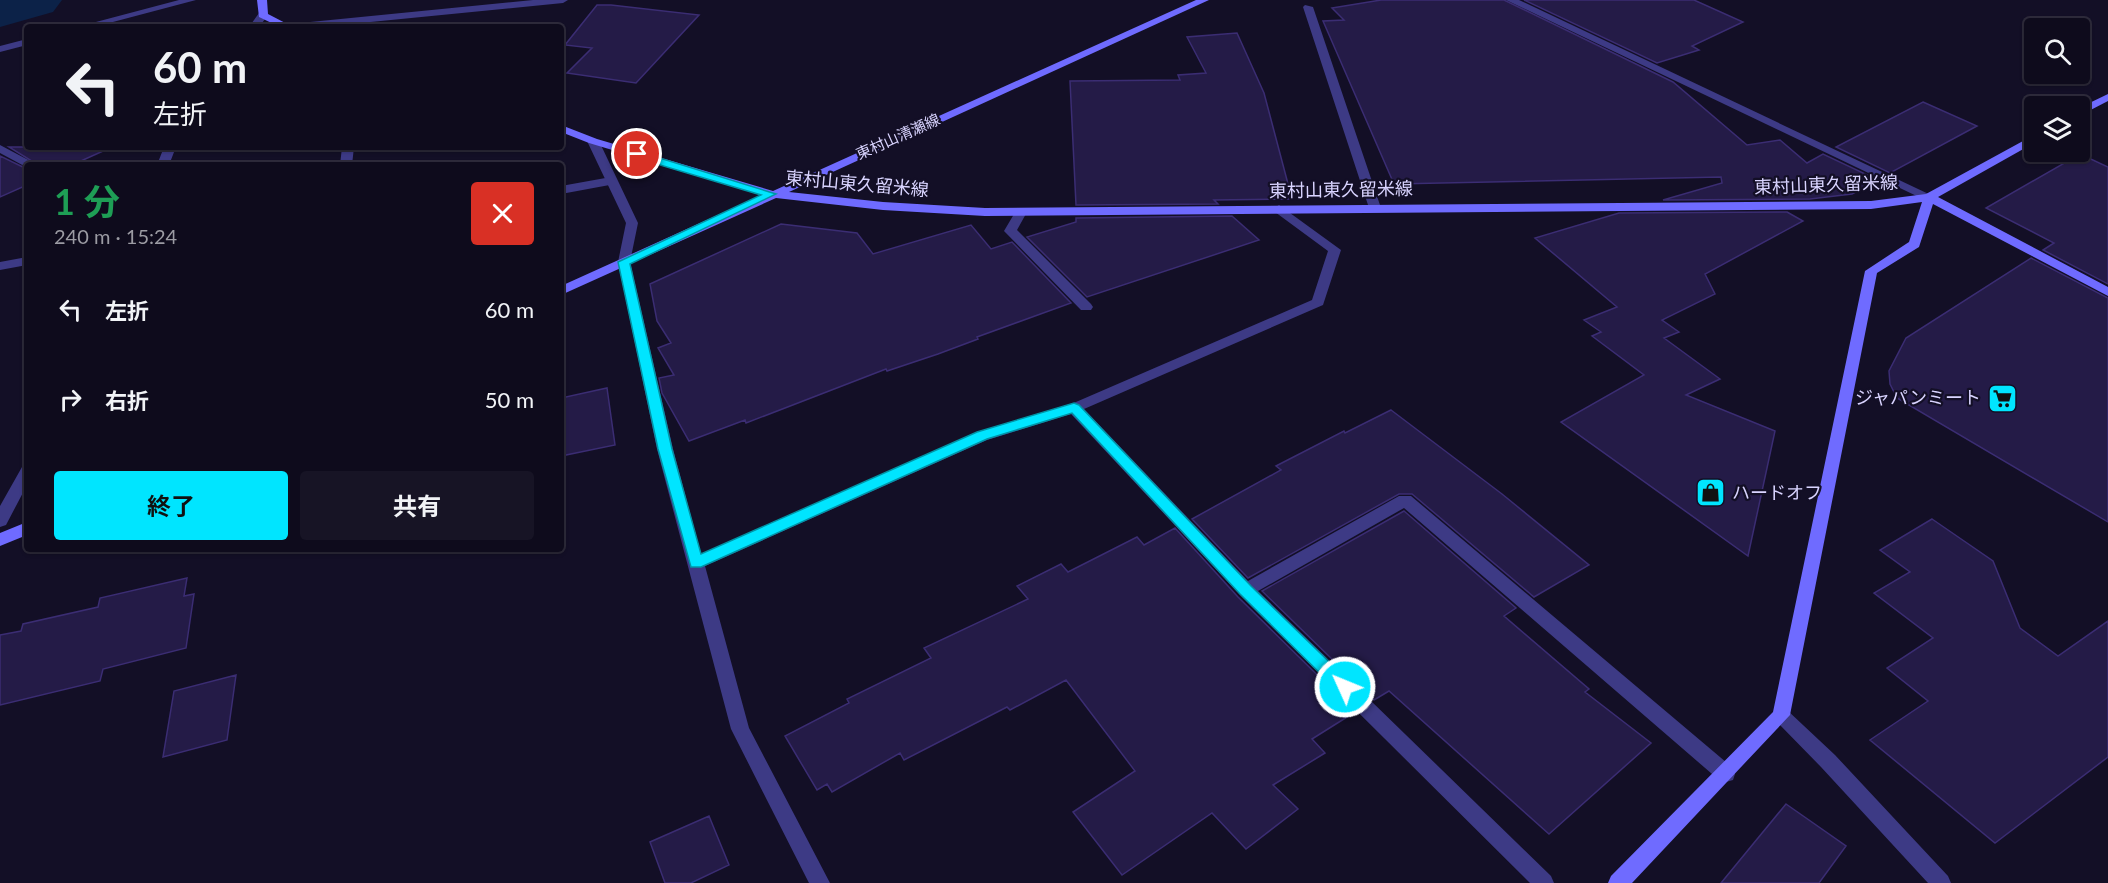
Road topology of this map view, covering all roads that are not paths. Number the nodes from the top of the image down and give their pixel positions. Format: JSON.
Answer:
{"nodes":[{"id":1,"x":191,"y":0,"type":"edge"},
{"id":2,"x":262,"y":0,"type":"edge"},
{"id":3,"x":563,"y":0,"type":"edge"},
{"id":4,"x":1204,"y":0,"type":"edge"},
{"id":5,"x":1511,"y":0,"type":"edge"},
{"id":6,"x":1308,"y":7,"type":"dead end"},
{"id":7,"x":262,"y":15,"type":"junction"},
{"id":8,"x":94,"y":24,"type":"edge"},
{"id":9,"x":256,"y":24,"type":"edge"},
{"id":10,"x":282,"y":24,"type":"edge"},
{"id":11,"x":319,"y":24,"type":"edge"},
{"id":12,"x":24,"y":43,"type":"edge"},
{"id":13,"x":0,"y":50,"type":"edge"},
{"id":14,"x":2108,"y":97,"type":"edge"},
{"id":15,"x":2090,"y":107,"type":"edge"},
{"id":16,"x":564,"y":129,"type":"edge"},
{"id":17,"x":593,"y":141,"type":"junction"},
{"id":18,"x":2024,"y":144,"type":"edge"},
{"id":19,"x":0,"y":148,"type":"edge"},
{"id":20,"x":25,"y":162,"type":"edge"},
{"id":21,"x":611,"y":181,"type":"junction"},
{"id":22,"x":564,"y":189,"type":"edge"},
{"id":23,"x":771,"y":194,"type":"junction"},
{"id":24,"x":1929,"y":197,"type":"junction"},
{"id":25,"x":1375,"y":208,"type":"junction"},
{"id":26,"x":1279,"y":209,"type":"junction"},
{"id":27,"x":1021,"y":212,"type":"junction"},
{"id":28,"x":24,"y":262,"type":"edge"},
{"id":29,"x":624,"y":262,"type":"junction"},
{"id":30,"x":0,"y":266,"type":"edge"},
{"id":31,"x":564,"y":290,"type":"edge"},
{"id":32,"x":2108,"y":292,"type":"edge"},
{"id":33,"x":1086,"y":307,"type":"dead end"},
{"id":34,"x":1074,"y":408,"type":"junction"},
{"id":35,"x":24,"y":477,"type":"edge"},
{"id":36,"x":0,"y":521,"type":"edge"},
{"id":37,"x":24,"y":529,"type":"edge"},
{"id":38,"x":0,"y":540,"type":"edge"},
{"id":39,"x":696,"y":563,"type":"junction"},
{"id":40,"x":1246,"y":590,"type":"junction"},
{"id":41,"x":1781,"y":716,"type":"junction"},
{"id":42,"x":1726,"y":774,"type":"junction"},
{"id":43,"x":820,"y":883,"type":"edge"},
{"id":44,"x":1544,"y":883,"type":"edge"},
{"id":45,"x":1618,"y":883,"type":"edge"},
{"id":46,"x":1941,"y":883,"type":"edge"}],
"edges":[{"from":1,"to":8,"type":"street"},
{"from":2,"to":7,"type":"main road"},
{"from":3,"to":11,"type":"street"},
{"from":4,"to":23,"type":"main road","name":"東村山清瀬線"},
{"from":5,"to":24,"type":"street"},
{"from":6,"to":25,"type":"street"},
{"from":7,"to":9,"type":"street"},
{"from":7,"to":10,"type":"main road"},
{"from":12,"to":13,"type":"street"},
{"from":14,"to":15,"type":"main road"},
{"from":16,"to":17,"type":"main road","name":"東村山東久留米線"},
{"from":17,"to":21,"type":"street"},
{"from":17,"to":23,"type":"main road","name":"東村山東久留米線"},
{"from":18,"to":24,"type":"main road"},
{"from":19,"to":20,"type":"street"},
{"from":21,"to":22,"type":"street"},
{"from":21,"to":29,"type":"street"},
{"from":23,"to":27,"type":"main road","name":"東村山東久留米線"},
{"from":23,"to":29,"type":"main road","name":"東村山清瀬線"},
{"from":24,"to":25,"type":"main road","name":"東村山東久留米線"},
{"from":24,"to":32,"type":"main road"},
{"from":24,"to":41,"type":"main road"},
{"from":25,"to":26,"type":"main road","name":"東村山東久留米線"},
{"from":26,"to":27,"type":"main road","name":"東村山東久留米線"},
{"from":26,"to":34,"type":"street"},
{"from":27,"to":33,"type":"street"},
{"from":28,"to":30,"type":"street"},
{"from":29,"to":31,"type":"main road","name":"東村山清瀬線"},
{"from":29,"to":39,"type":"street"},
{"from":34,"to":39,"type":"street"},
{"from":34,"to":40,"type":"street"},
{"from":35,"to":36,"type":"street"},
{"from":37,"to":38,"type":"main road"},
{"from":39,"to":43,"type":"street"},
{"from":40,"to":42,"type":"street"},
{"from":40,"to":44,"type":"street"},
{"from":41,"to":42,"type":"main road"},
{"from":41,"to":46,"type":"street"},
{"from":42,"to":45,"type":"main road"}]}
